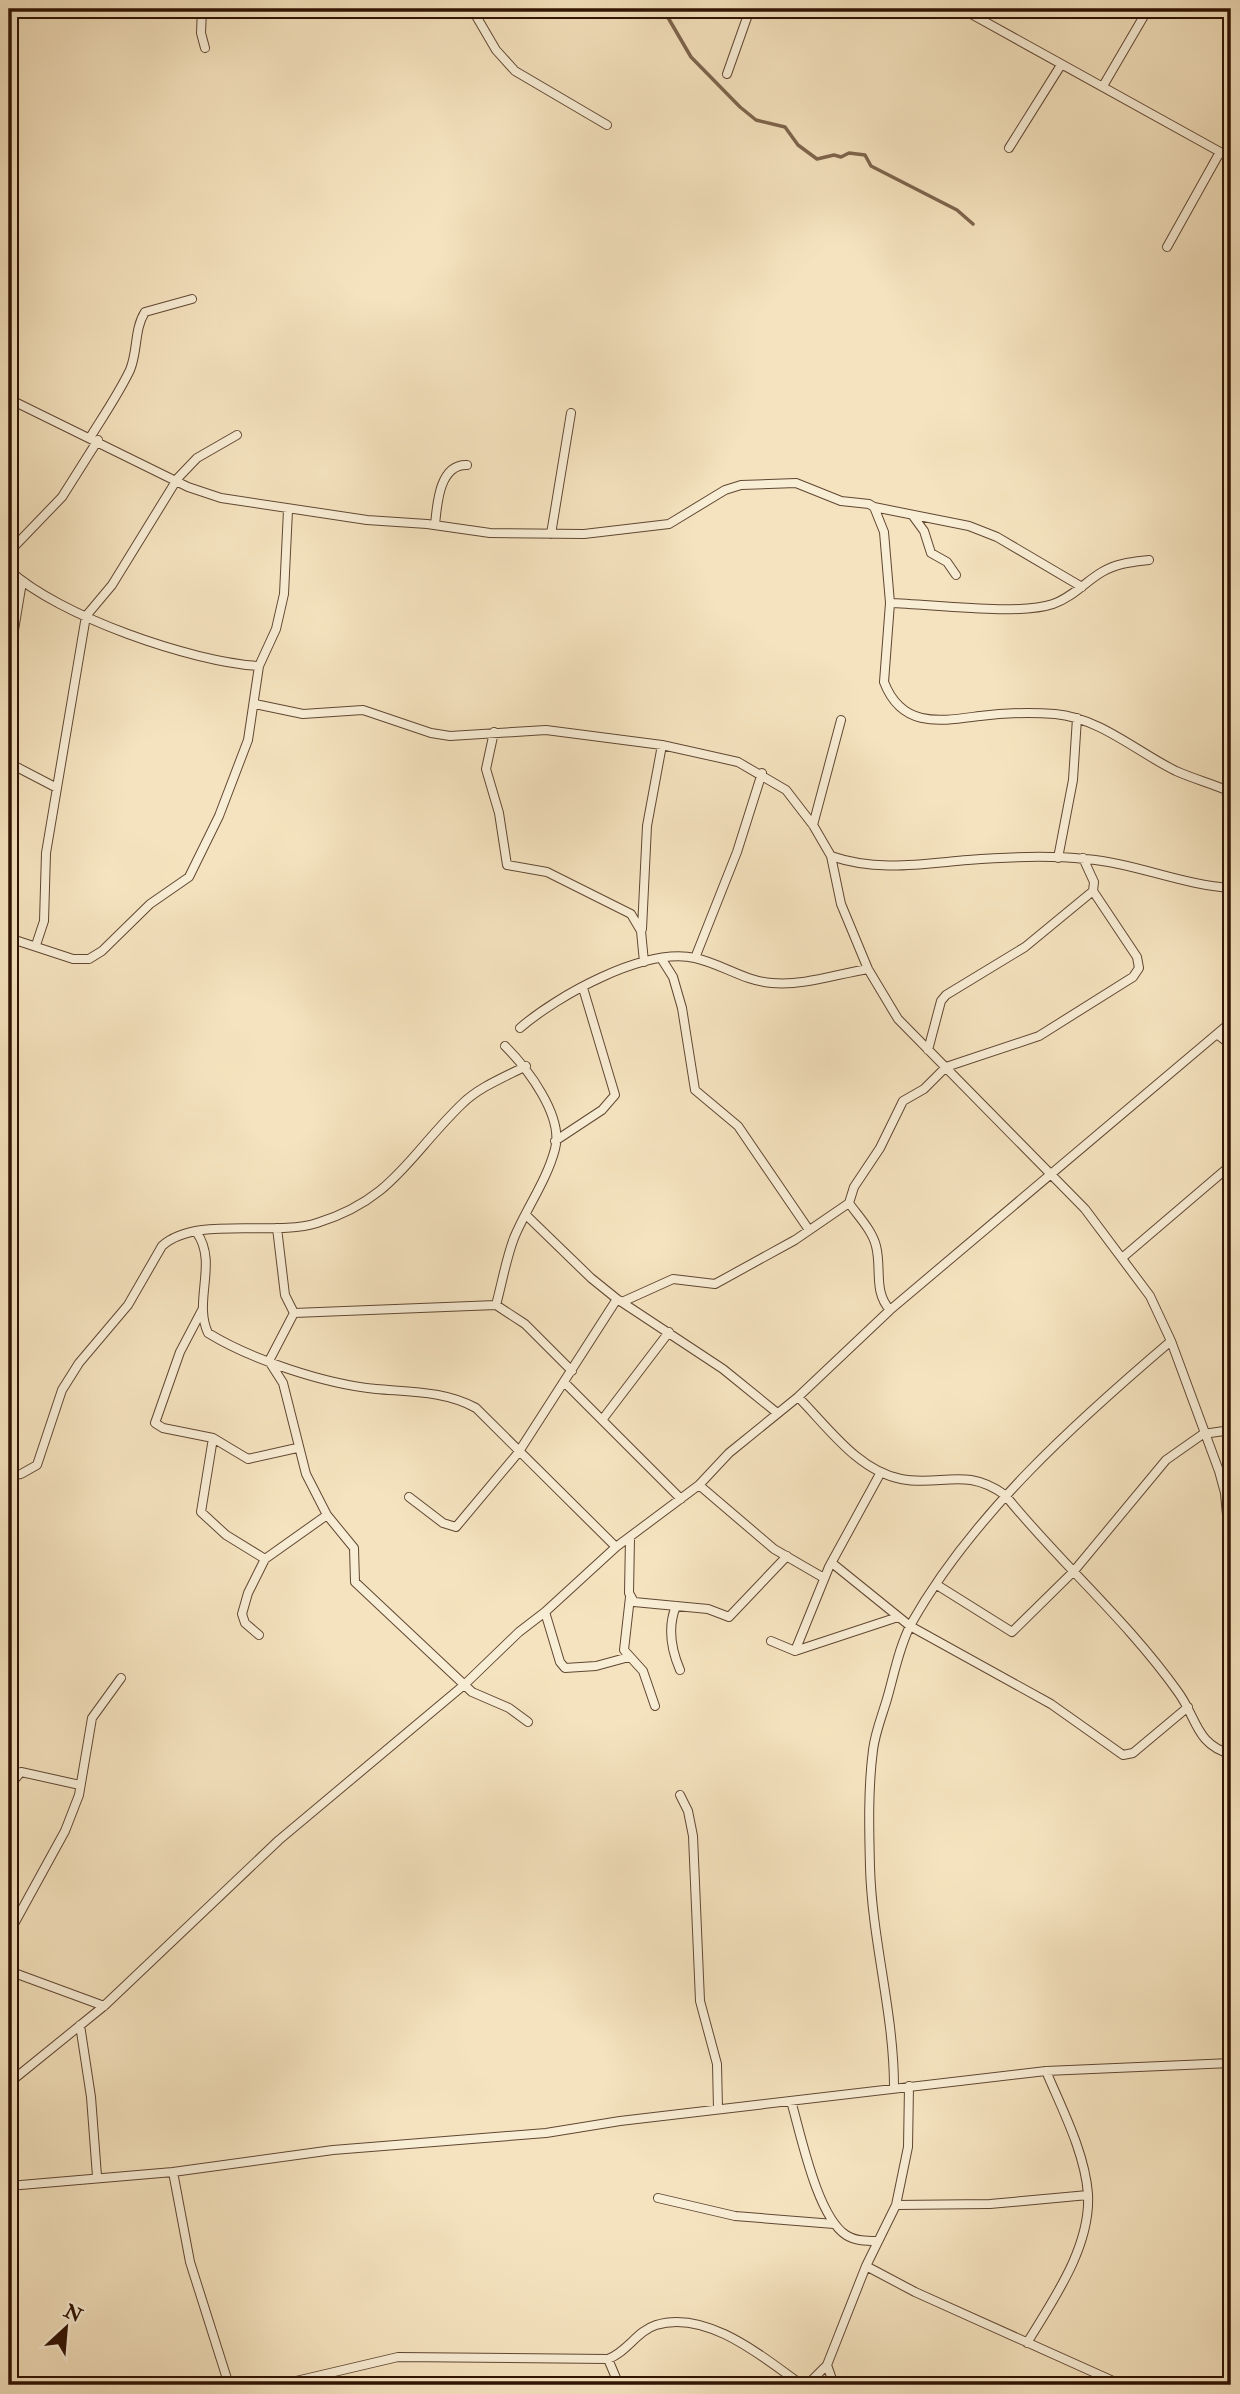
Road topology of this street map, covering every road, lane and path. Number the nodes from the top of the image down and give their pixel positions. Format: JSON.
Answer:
{"nodes":[{"id":1,"x":202,"y":9,"type":"edge"},
{"id":2,"x":472,"y":9,"type":"edge"},
{"id":3,"x":750,"y":9,"type":"edge"},
{"id":4,"x":962,"y":9,"type":"edge"},
{"id":5,"x":1148,"y":9,"type":"edge"},
{"id":6,"x":1221,"y":9,"type":"edge"},
{"id":7,"x":1231,"y":18,"type":"edge"},
{"id":8,"x":205,"y":48,"type":"dead end"},
{"id":9,"x":1061,"y":65,"type":"junction"},
{"id":10,"x":727,"y":74,"type":"dead end"},
{"id":11,"x":1103,"y":86,"type":"junction"},
{"id":12,"x":607,"y":125,"type":"dead end"},
{"id":13,"x":1009,"y":148,"type":"dead end"},
{"id":14,"x":1220,"y":152,"type":"junction"},
{"id":15,"x":1231,"y":158,"type":"edge"},
{"id":16,"x":1167,"y":247,"type":"dead end"},
{"id":17,"x":192,"y":299,"type":"dead end"},
{"id":18,"x":9,"y":399,"type":"edge"},
{"id":19,"x":571,"y":413,"type":"dead end"},
{"id":20,"x":237,"y":435,"type":"dead end"},
{"id":21,"x":94,"y":438,"type":"junction"},
{"id":22,"x":467,"y":465,"type":"dead end"},
{"id":23,"x":176,"y":481,"type":"junction"},
{"id":24,"x":874,"y":507,"type":"junction"},
{"id":25,"x":288,"y":510,"type":"junction"},
{"id":26,"x":913,"y":516,"type":"junction"},
{"id":27,"x":435,"y":525,"type":"junction"},
{"id":28,"x":551,"y":534,"type":"junction"},
{"id":29,"x":9,"y":552,"type":"edge"},
{"id":30,"x":1149,"y":560,"type":"dead end"},
{"id":31,"x":9,"y":570,"type":"edge"},
{"id":32,"x":956,"y":575,"type":"dead end"},
{"id":33,"x":22,"y":582,"type":"junction"},
{"id":34,"x":1082,"y":587,"type":"junction"},
{"id":35,"x":890,"y":603,"type":"junction"},
{"id":36,"x":86,"y":616,"type":"junction"},
{"id":37,"x":9,"y":660,"type":"edge"},
{"id":38,"x":259,"y":666,"type":"junction"},
{"id":39,"x":256,"y":704,"type":"junction"},
{"id":40,"x":1077,"y":718,"type":"junction"},
{"id":41,"x":841,"y":720,"type":"dead end"},
{"id":42,"x":494,"y":732,"type":"junction"},
{"id":43,"x":662,"y":745,"type":"junction"},
{"id":44,"x":9,"y":763,"type":"edge"},
{"id":45,"x":762,"y":773,"type":"junction"},
{"id":46,"x":57,"y":788,"type":"junction"},
{"id":47,"x":1231,"y":792,"type":"edge"},
{"id":48,"x":813,"y":825,"type":"junction"},
{"id":49,"x":831,"y":856,"type":"junction"},
{"id":50,"x":1058,"y":858,"type":"junction"},
{"id":51,"x":1083,"y":859,"type":"junction"},
{"id":52,"x":1231,"y":888,"type":"edge"},
{"id":53,"x":1093,"y":891,"type":"junction"},
{"id":54,"x":641,"y":931,"type":"junction"},
{"id":55,"x":9,"y":938,"type":"edge"},
{"id":56,"x":36,"y":945,"type":"junction"},
{"id":57,"x":661,"y":958,"type":"junction"},
{"id":58,"x":695,"y":958,"type":"junction"},
{"id":59,"x":644,"y":962,"type":"junction"},
{"id":60,"x":868,"y":969,"type":"junction"},
{"id":61,"x":583,"y":988,"type":"junction"},
{"id":62,"x":1231,"y":1022,"type":"edge"},
{"id":63,"x":520,"y":1028,"type":"dead end"},
{"id":64,"x":1217,"y":1034,"type":"junction"},
{"id":65,"x":1231,"y":1045,"type":"edge"},
{"id":66,"x":506,"y":1046,"type":"dead end"},
{"id":67,"x":928,"y":1050,"type":"junction"},
{"id":68,"x":526,"y":1066,"type":"junction"},
{"id":69,"x":946,"y":1067,"type":"junction"},
{"id":70,"x":555,"y":1141,"type":"junction"},
{"id":71,"x":1231,"y":1165,"type":"edge"},
{"id":72,"x":1051,"y":1175,"type":"junction"},
{"id":73,"x":849,"y":1203,"type":"junction"},
{"id":74,"x":526,"y":1214,"type":"junction"},
{"id":75,"x":277,"y":1228,"type":"junction"},
{"id":76,"x":809,"y":1230,"type":"junction"},
{"id":77,"x":197,"y":1233,"type":"junction"},
{"id":78,"x":1122,"y":1258,"type":"junction"},
{"id":79,"x":620,"y":1301,"type":"junction"},
{"id":80,"x":496,"y":1306,"type":"junction"},
{"id":81,"x":202,"y":1310,"type":"junction"},
{"id":82,"x":890,"y":1310,"type":"junction"},
{"id":83,"x":294,"y":1313,"type":"junction"},
{"id":84,"x":669,"y":1332,"type":"junction"},
{"id":85,"x":1171,"y":1341,"type":"junction"},
{"id":86,"x":269,"y":1361,"type":"junction"},
{"id":87,"x":572,"y":1371,"type":"junction"},
{"id":88,"x":565,"y":1383,"type":"junction"},
{"id":89,"x":797,"y":1397,"type":"junction"},
{"id":90,"x":776,"y":1412,"type":"junction"},
{"id":91,"x":603,"y":1420,"type":"junction"},
{"id":92,"x":1231,"y":1430,"type":"edge"},
{"id":93,"x":1203,"y":1434,"type":"junction"},
{"id":94,"x":214,"y":1438,"type":"junction"},
{"id":95,"x":297,"y":1448,"type":"junction"},
{"id":96,"x":518,"y":1453,"type":"junction"},
{"id":97,"x":881,"y":1472,"type":"junction"},
{"id":98,"x":9,"y":1476,"type":"edge"},
{"id":99,"x":699,"y":1485,"type":"junction"},
{"id":100,"x":1005,"y":1494,"type":"junction"},
{"id":101,"x":409,"y":1497,"type":"dead end"},
{"id":102,"x":681,"y":1499,"type":"junction"},
{"id":103,"x":327,"y":1515,"type":"junction"},
{"id":104,"x":630,"y":1538,"type":"junction"},
{"id":105,"x":616,"y":1547,"type":"junction"},
{"id":106,"x":788,"y":1556,"type":"junction"},
{"id":107,"x":265,"y":1559,"type":"junction"},
{"id":108,"x":1231,"y":1559,"type":"edge"},
{"id":109,"x":832,"y":1563,"type":"junction"},
{"id":110,"x":1074,"y":1571,"type":"junction"},
{"id":111,"x":824,"y":1578,"type":"junction"},
{"id":112,"x":937,"y":1585,"type":"junction"},
{"id":113,"x":630,"y":1597,"type":"junction"},
{"id":114,"x":676,"y":1606,"type":"junction"},
{"id":115,"x":545,"y":1612,"type":"junction"},
{"id":116,"x":898,"y":1617,"type":"junction"},
{"id":117,"x":910,"y":1626,"type":"junction"},
{"id":118,"x":259,"y":1635,"type":"dead end"},
{"id":119,"x":771,"y":1640,"type":"dead end"},
{"id":120,"x":795,"y":1651,"type":"junction"},
{"id":121,"x":629,"y":1657,"type":"junction"},
{"id":122,"x":680,"y":1670,"type":"dead end"},
{"id":123,"x":121,"y":1678,"type":"dead end"},
{"id":124,"x":464,"y":1685,"type":"junction"},
{"id":125,"x":656,"y":1706,"type":"dead end"},
{"id":126,"x":1188,"y":1707,"type":"junction"},
{"id":127,"x":528,"y":1722,"type":"dead end"},
{"id":128,"x":1231,"y":1754,"type":"edge"},
{"id":129,"x":80,"y":1785,"type":"junction"},
{"id":130,"x":9,"y":1786,"type":"edge"},
{"id":131,"x":680,"y":1795,"type":"dead end"},
{"id":132,"x":9,"y":1933,"type":"edge"},
{"id":133,"x":9,"y":1971,"type":"edge"},
{"id":134,"x":104,"y":2006,"type":"junction"},
{"id":135,"x":80,"y":2025,"type":"junction"},
{"id":136,"x":1231,"y":2063,"type":"edge"},
{"id":137,"x":1046,"y":2071,"type":"junction"},
{"id":138,"x":9,"y":2083,"type":"edge"},
{"id":139,"x":909,"y":2086,"type":"junction"},
{"id":140,"x":894,"y":2087,"type":"junction"},
{"id":141,"x":791,"y":2101,"type":"junction"},
{"id":142,"x":718,"y":2109,"type":"junction"},
{"id":143,"x":173,"y":2172,"type":"junction"},
{"id":144,"x":97,"y":2176,"type":"junction"},
{"id":145,"x":9,"y":2186,"type":"edge"},
{"id":146,"x":1088,"y":2195,"type":"junction"},
{"id":147,"x":658,"y":2198,"type":"dead end"},
{"id":148,"x":896,"y":2205,"type":"junction"},
{"id":149,"x":834,"y":2224,"type":"junction"},
{"id":150,"x":877,"y":2241,"type":"junction"},
{"id":151,"x":866,"y":2266,"type":"junction"},
{"id":152,"x":1027,"y":2343,"type":"junction"},
{"id":153,"x":608,"y":2359,"type":"junction"},
{"id":154,"x":827,"y":2365,"type":"junction"},
{"id":155,"x":229,"y":2385,"type":"edge"},
{"id":156,"x":279,"y":2385,"type":"edge"},
{"id":157,"x":620,"y":2385,"type":"edge"},
{"id":158,"x":804,"y":2385,"type":"edge"},
{"id":159,"x":834,"y":2385,"type":"edge"},
{"id":160,"x":1122,"y":2385,"type":"edge"}],
"edges":[{"from":1,"to":8,"type":"street"},
{"from":2,"to":12,"type":"street"},
{"from":3,"to":10,"type":"street"},
{"from":4,"to":9,"type":"street"},
{"from":5,"to":11,"type":"street"},
{"from":6,"to":7,"type":"street"},
{"from":9,"to":11,"type":"street"},
{"from":9,"to":13,"type":"street"},
{"from":11,"to":14,"type":"street"},
{"from":14,"to":15,"type":"street"},
{"from":14,"to":16,"type":"street"},
{"from":17,"to":21,"type":"street"},
{"from":18,"to":21,"type":"street"},
{"from":19,"to":28,"type":"street"},
{"from":20,"to":23,"type":"street"},
{"from":21,"to":23,"type":"street"},
{"from":21,"to":29,"type":"street"},
{"from":22,"to":27,"type":"street"},
{"from":23,"to":25,"type":"street"},
{"from":23,"to":36,"type":"street"},
{"from":24,"to":26,"type":"street"},
{"from":24,"to":28,"type":"street"},
{"from":24,"to":35,"type":"street"},
{"from":25,"to":27,"type":"street"},
{"from":25,"to":38,"type":"street"},
{"from":26,"to":32,"type":"street"},
{"from":26,"to":34,"type":"street"},
{"from":27,"to":28,"type":"street"},
{"from":30,"to":34,"type":"street"},
{"from":31,"to":33,"type":"street"},
{"from":33,"to":36,"type":"street"},
{"from":33,"to":37,"type":"street"},
{"from":34,"to":35,"type":"street"},
{"from":35,"to":40,"type":"street"},
{"from":36,"to":38,"type":"street"},
{"from":36,"to":46,"type":"street"},
{"from":38,"to":39,"type":"street"},
{"from":39,"to":42,"type":"street"},
{"from":39,"to":56,"type":"street"},
{"from":40,"to":47,"type":"street"},
{"from":40,"to":50,"type":"street"},
{"from":41,"to":48,"type":"street"},
{"from":42,"to":43,"type":"street"},
{"from":42,"to":54,"type":"street"},
{"from":43,"to":45,"type":"street"},
{"from":43,"to":54,"type":"street"},
{"from":44,"to":46,"type":"street"},
{"from":45,"to":48,"type":"street"},
{"from":45,"to":58,"type":"street"},
{"from":46,"to":56,"type":"street"},
{"from":48,"to":49,"type":"street"},
{"from":49,"to":50,"type":"street"},
{"from":49,"to":60,"type":"street"},
{"from":50,"to":51,"type":"street"},
{"from":51,"to":52,"type":"street"},
{"from":51,"to":53,"type":"street"},
{"from":53,"to":67,"type":"street"},
{"from":53,"to":69,"type":"street"},
{"from":54,"to":59,"type":"street"},
{"from":55,"to":56,"type":"street"},
{"from":57,"to":58,"type":"street"},
{"from":57,"to":59,"type":"street"},
{"from":57,"to":76,"type":"street"},
{"from":58,"to":60,"type":"street"},
{"from":59,"to":61,"type":"street"},
{"from":60,"to":67,"type":"street"},
{"from":61,"to":63,"type":"street"},
{"from":61,"to":70,"type":"street"},
{"from":62,"to":64,"type":"street"},
{"from":64,"to":65,"type":"street"},
{"from":64,"to":72,"type":"street"},
{"from":66,"to":68,"type":"street"},
{"from":67,"to":69,"type":"street"},
{"from":68,"to":70,"type":"street"},
{"from":68,"to":75,"type":"street"},
{"from":69,"to":72,"type":"street"},
{"from":69,"to":73,"type":"street"},
{"from":70,"to":74,"type":"street"},
{"from":71,"to":78,"type":"street"},
{"from":72,"to":78,"type":"street"},
{"from":72,"to":82,"type":"street"},
{"from":73,"to":76,"type":"street"},
{"from":73,"to":82,"type":"street"},
{"from":74,"to":79,"type":"street"},
{"from":74,"to":80,"type":"street"},
{"from":75,"to":77,"type":"street"},
{"from":75,"to":83,"type":"street"},
{"from":76,"to":79,"type":"street"},
{"from":77,"to":81,"type":"street"},
{"from":77,"to":98,"type":"street"},
{"from":78,"to":85,"type":"street"},
{"from":79,"to":84,"type":"street"},
{"from":79,"to":87,"type":"street"},
{"from":80,"to":83,"type":"street"},
{"from":80,"to":87,"type":"street"},
{"from":81,"to":86,"type":"street"},
{"from":81,"to":94,"type":"street"},
{"from":82,"to":89,"type":"street"},
{"from":83,"to":86,"type":"street"},
{"from":84,"to":90,"type":"street"},
{"from":84,"to":91,"type":"street"},
{"from":85,"to":93,"type":"street"},
{"from":85,"to":100,"type":"street"},
{"from":86,"to":95,"type":"street"},
{"from":86,"to":96,"type":"street"},
{"from":87,"to":88,"type":"street"},
{"from":88,"to":91,"type":"street"},
{"from":88,"to":96,"type":"street"},
{"from":89,"to":90,"type":"street"},
{"from":89,"to":97,"type":"street"},
{"from":90,"to":99,"type":"street"},
{"from":91,"to":102,"type":"street"},
{"from":92,"to":93,"type":"street"},
{"from":93,"to":108,"type":"street"},
{"from":93,"to":110,"type":"street"},
{"from":94,"to":95,"type":"street"},
{"from":94,"to":107,"type":"street"},
{"from":95,"to":103,"type":"street"},
{"from":96,"to":101,"type":"street"},
{"from":96,"to":105,"type":"street"},
{"from":97,"to":100,"type":"street"},
{"from":97,"to":109,"type":"street"},
{"from":99,"to":102,"type":"street"},
{"from":99,"to":106,"type":"street"},
{"from":100,"to":110,"type":"street"},
{"from":100,"to":112,"type":"street"},
{"from":102,"to":104,"type":"street"},
{"from":103,"to":107,"type":"street"},
{"from":103,"to":124,"type":"street"},
{"from":104,"to":105,"type":"street"},
{"from":104,"to":113,"type":"street"},
{"from":105,"to":115,"type":"street"},
{"from":106,"to":111,"type":"street"},
{"from":106,"to":114,"type":"street"},
{"from":107,"to":118,"type":"street"},
{"from":109,"to":111,"type":"street"},
{"from":109,"to":116,"type":"street"},
{"from":110,"to":112,"type":"street"},
{"from":110,"to":126,"type":"street"},
{"from":111,"to":120,"type":"street"},
{"from":112,"to":117,"type":"street"},
{"from":113,"to":114,"type":"street"},
{"from":113,"to":121,"type":"street"},
{"from":114,"to":122,"type":"street"},
{"from":115,"to":121,"type":"street"},
{"from":115,"to":124,"type":"street"},
{"from":116,"to":117,"type":"street"},
{"from":116,"to":120,"type":"street"},
{"from":117,"to":126,"type":"street"},
{"from":117,"to":140,"type":"street"},
{"from":119,"to":120,"type":"street"},
{"from":121,"to":125,"type":"street"},
{"from":123,"to":129,"type":"street"},
{"from":124,"to":127,"type":"street"},
{"from":124,"to":134,"type":"street"},
{"from":126,"to":128,"type":"street"},
{"from":129,"to":130,"type":"street"},
{"from":129,"to":132,"type":"street"},
{"from":131,"to":142,"type":"street"},
{"from":133,"to":134,"type":"street"},
{"from":134,"to":135,"type":"street"},
{"from":135,"to":138,"type":"street"},
{"from":135,"to":144,"type":"street"},
{"from":136,"to":137,"type":"street"},
{"from":137,"to":139,"type":"street"},
{"from":137,"to":146,"type":"street"},
{"from":139,"to":140,"type":"street"},
{"from":139,"to":148,"type":"street"},
{"from":140,"to":141,"type":"street"},
{"from":141,"to":142,"type":"street"},
{"from":141,"to":149,"type":"street"},
{"from":142,"to":143,"type":"street"},
{"from":143,"to":144,"type":"street"},
{"from":143,"to":155,"type":"street"},
{"from":144,"to":145,"type":"street"},
{"from":146,"to":148,"type":"street"},
{"from":146,"to":152,"type":"street"},
{"from":147,"to":149,"type":"street"},
{"from":148,"to":150,"type":"street"},
{"from":149,"to":150,"type":"street"},
{"from":150,"to":151,"type":"street"},
{"from":151,"to":152,"type":"street"},
{"from":151,"to":154,"type":"street"},
{"from":152,"to":160,"type":"street"},
{"from":153,"to":156,"type":"street"},
{"from":153,"to":157,"type":"street"},
{"from":153,"to":158,"type":"street"},
{"from":154,"to":158,"type":"street"},
{"from":154,"to":159,"type":"street"}]}
